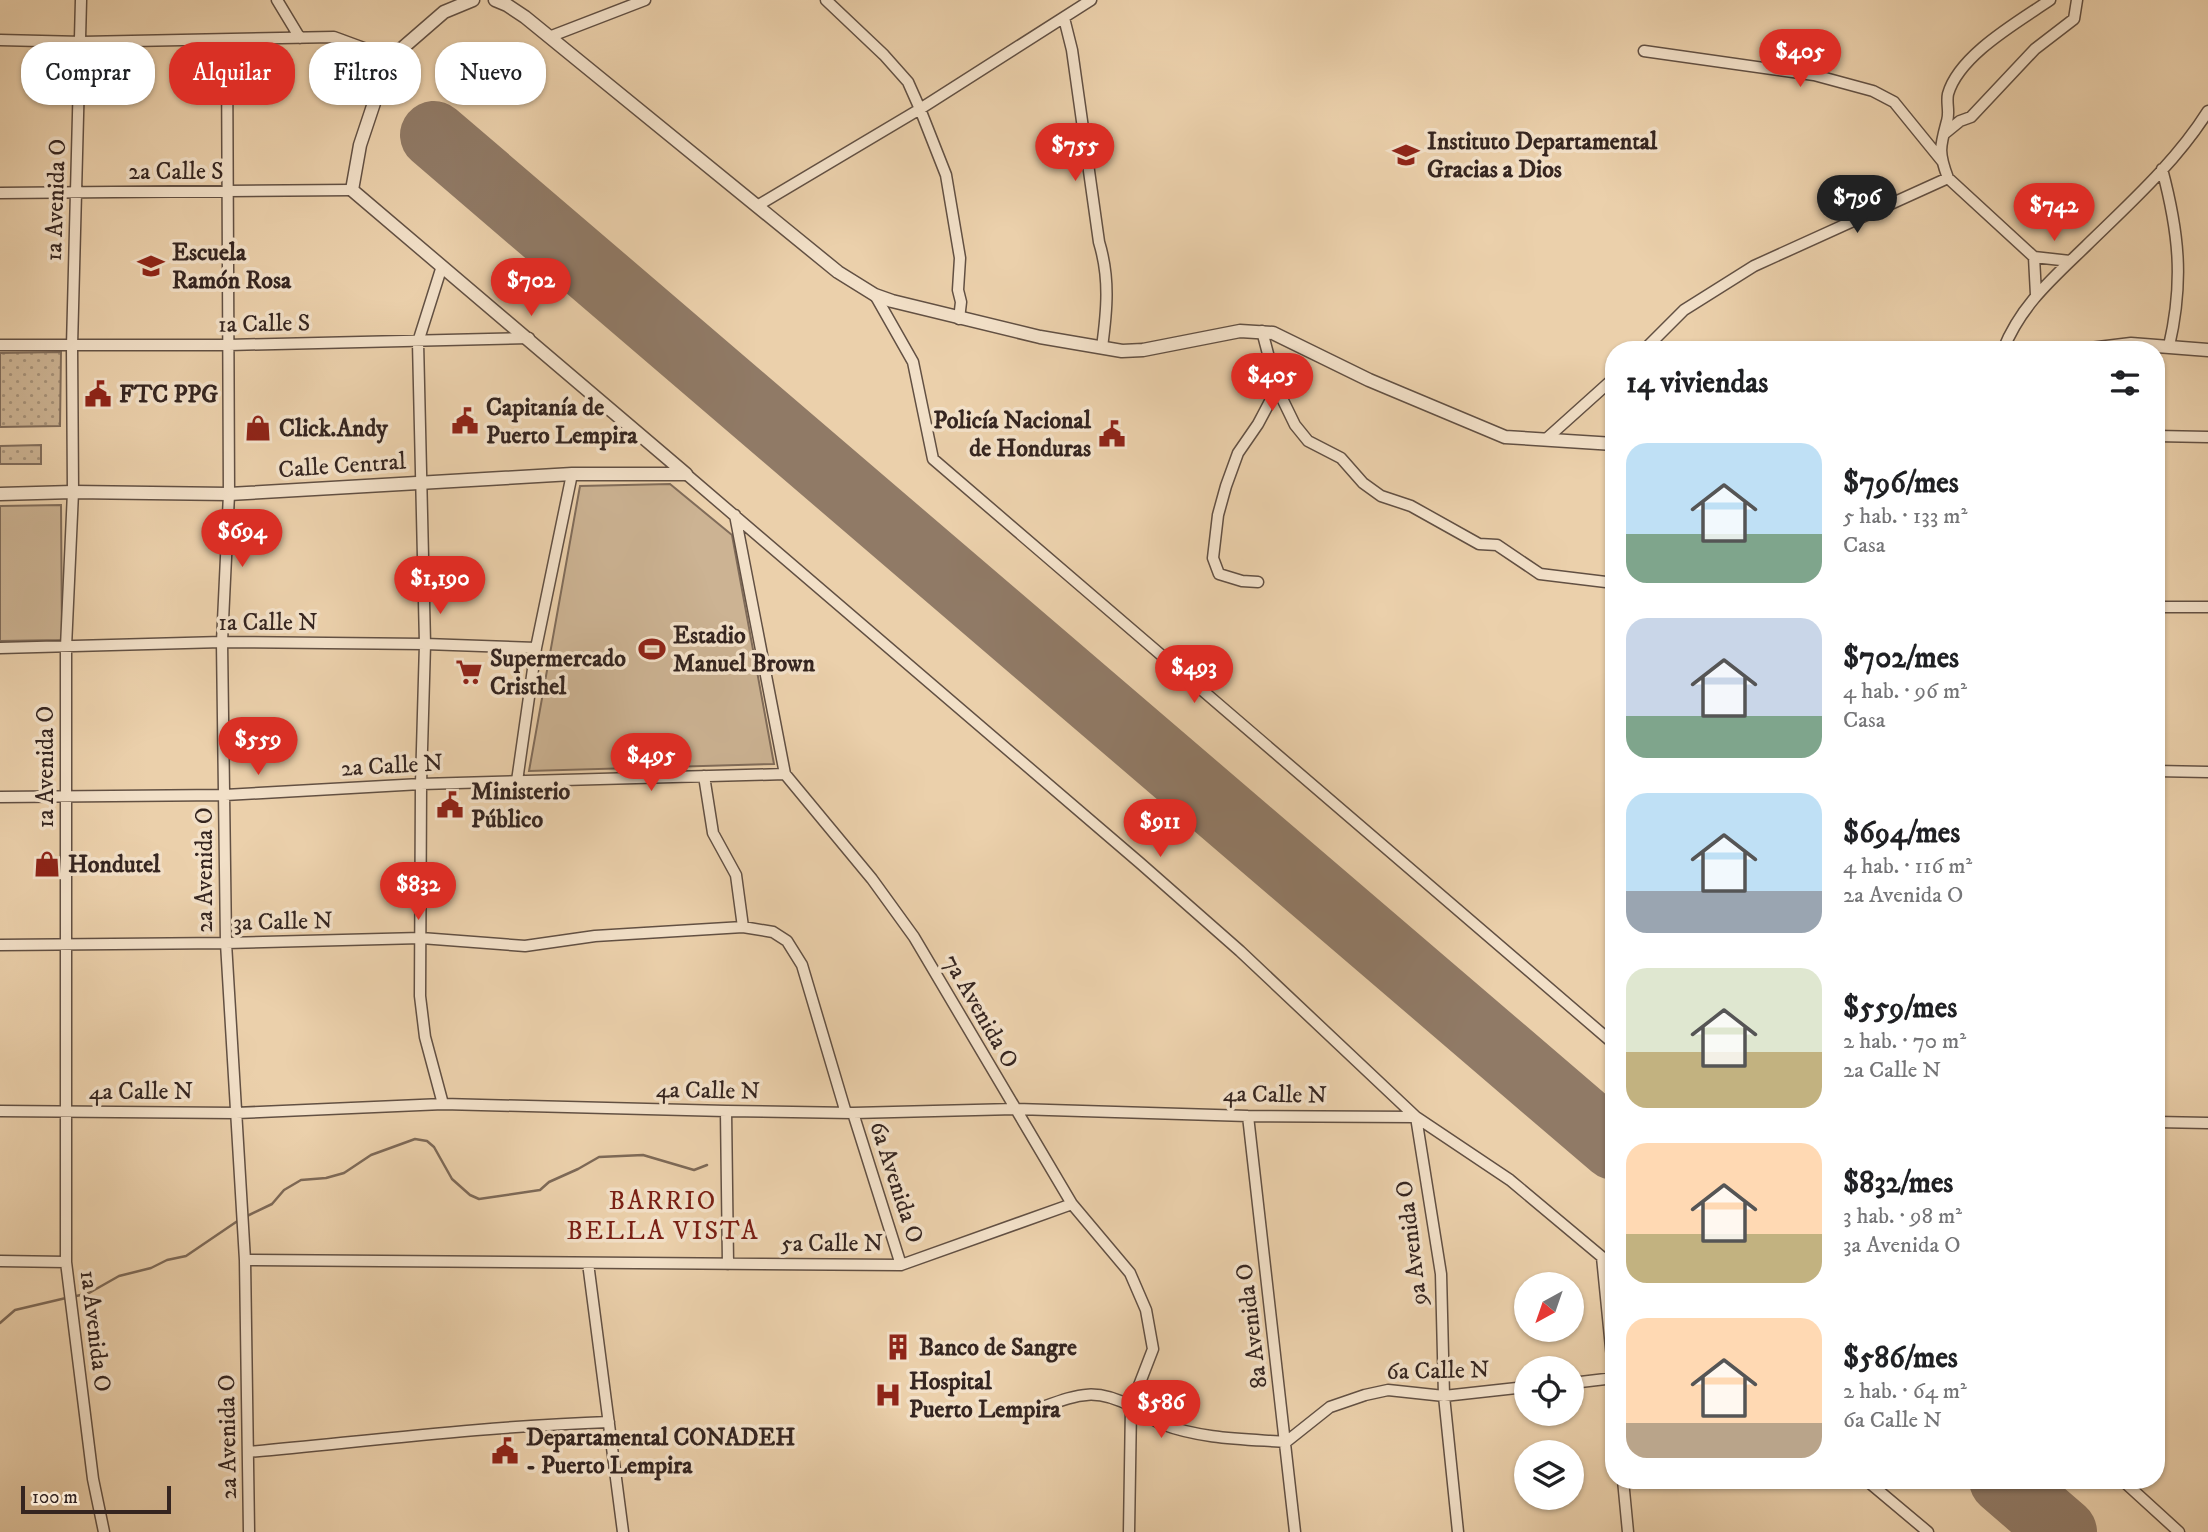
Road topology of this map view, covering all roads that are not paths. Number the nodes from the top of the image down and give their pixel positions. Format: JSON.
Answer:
{"nodes":[{"id":1,"x":81,"y":0,"type":"edge"},
{"id":2,"x":277,"y":0,"type":"edge"},
{"id":3,"x":473,"y":0,"type":"edge"},
{"id":4,"x":495,"y":0,"type":"edge"},
{"id":5,"x":645,"y":0,"type":"edge"},
{"id":6,"x":826,"y":0,"type":"edge"},
{"id":7,"x":1091,"y":0,"type":"edge"},
{"id":8,"x":2050,"y":0,"type":"edge"},
{"id":9,"x":2077,"y":0,"type":"edge"},
{"id":10,"x":451,"y":4,"type":"edge"},
{"id":11,"x":1064,"y":18,"type":"junction"},
{"id":12,"x":549,"y":37,"type":"junction"},
{"id":13,"x":300,"y":38,"type":"junction"},
{"id":14,"x":0,"y":40,"type":"edge"},
{"id":15,"x":227,"y":40,"type":"junction"},
{"id":16,"x":82,"y":42,"type":"junction"},
{"id":17,"x":348,"y":42,"type":"edge"},
{"id":18,"x":409,"y":42,"type":"edge"},
{"id":19,"x":1644,"y":51,"type":"dead end"},
{"id":20,"x":79,"y":105,"type":"edge"},
{"id":21,"x":373,"y":105,"type":"edge"},
{"id":22,"x":920,"y":108,"type":"junction"},
{"id":23,"x":2208,"y":111,"type":"edge"},
{"id":24,"x":1942,"y":136,"type":"junction"},
{"id":25,"x":1942,"y":161,"type":"junction"},
{"id":26,"x":2162,"y":169,"type":"junction"},
{"id":27,"x":1948,"y":178,"type":"junction"},
{"id":28,"x":352,"y":190,"type":"junction"},
{"id":29,"x":76,"y":192,"type":"junction"},
{"id":30,"x":227,"y":192,"type":"junction"},
{"id":31,"x":0,"y":193,"type":"edge"},
{"id":32,"x":757,"y":206,"type":"junction"},
{"id":33,"x":2034,"y":257,"type":"junction"},
{"id":34,"x":2070,"y":261,"type":"junction"},
{"id":35,"x":442,"y":266,"type":"junction"},
{"id":36,"x":876,"y":295,"type":"junction"},
{"id":37,"x":2036,"y":295,"type":"junction"},
{"id":38,"x":959,"y":319,"type":"junction"},
{"id":39,"x":1262,"y":331,"type":"junction"},
{"id":40,"x":529,"y":338,"type":"junction"},
{"id":41,"x":1653,"y":341,"type":"edge"},
{"id":42,"x":2007,"y":341,"type":"edge"},
{"id":43,"x":418,"y":342,"type":"junction"},
{"id":44,"x":0,"y":345,"type":"edge"},
{"id":45,"x":229,"y":345,"type":"junction"},
{"id":46,"x":72,"y":346,"type":"junction"},
{"id":47,"x":2165,"y":346,"type":"edge"},
{"id":48,"x":2169,"y":346,"type":"junction"},
{"id":49,"x":1102,"y":347,"type":"junction"},
{"id":50,"x":2208,"y":350,"type":"edge"},
{"id":51,"x":1605,"y":386,"type":"edge"},
{"id":52,"x":1277,"y":388,"type":"junction"},
{"id":53,"x":2165,"y":436,"type":"edge"},
{"id":54,"x":2208,"y":437,"type":"edge"},
{"id":55,"x":1545,"y":440,"type":"junction"},
{"id":56,"x":1605,"y":443,"type":"edge"},
{"id":57,"x":572,"y":474,"type":"junction"},
{"id":58,"x":686,"y":474,"type":"junction"},
{"id":59,"x":422,"y":481,"type":"junction"},
{"id":60,"x":72,"y":492,"type":"junction"},
{"id":61,"x":0,"y":494,"type":"edge"},
{"id":62,"x":229,"y":494,"type":"junction"},
{"id":63,"x":734,"y":515,"type":"junction"},
{"id":64,"x":1258,"y":582,"type":"dead end"},
{"id":65,"x":1605,"y":582,"type":"edge"},
{"id":66,"x":2165,"y":607,"type":"edge"},
{"id":67,"x":2208,"y":607,"type":"edge"},
{"id":68,"x":222,"y":642,"type":"junction"},
{"id":69,"x":425,"y":643,"type":"junction"},
{"id":70,"x":66,"y":647,"type":"junction"},
{"id":71,"x":0,"y":648,"type":"edge"},
{"id":72,"x":536,"y":648,"type":"junction"},
{"id":73,"x":2165,"y":771,"type":"edge"},
{"id":74,"x":2208,"y":772,"type":"edge"},
{"id":75,"x":785,"y":775,"type":"junction"},
{"id":76,"x":704,"y":776,"type":"junction"},
{"id":77,"x":517,"y":781,"type":"junction"},
{"id":78,"x":421,"y":784,"type":"junction"},
{"id":79,"x":225,"y":795,"type":"junction"},
{"id":80,"x":65,"y":796,"type":"junction"},
{"id":81,"x":0,"y":797,"type":"edge"},
{"id":82,"x":743,"y":928,"type":"junction"},
{"id":83,"x":421,"y":938,"type":"junction"},
{"id":84,"x":226,"y":943,"type":"junction"},
{"id":85,"x":0,"y":945,"type":"edge"},
{"id":86,"x":67,"y":946,"type":"junction"},
{"id":87,"x":802,"y":965,"type":"joint"},
{"id":88,"x":1605,"y":1036,"type":"edge"},
{"id":89,"x":443,"y":1104,"type":"junction"},
{"id":90,"x":1015,"y":1109,"type":"junction"},
{"id":91,"x":0,"y":1111,"type":"edge"},
{"id":92,"x":726,"y":1111,"type":"junction"},
{"id":93,"x":67,"y":1112,"type":"junction"},
{"id":94,"x":236,"y":1113,"type":"junction"},
{"id":95,"x":850,"y":1113,"type":"junction"},
{"id":96,"x":1248,"y":1116,"type":"junction"},
{"id":97,"x":1416,"y":1117,"type":"junction"},
{"id":98,"x":2165,"y":1122,"type":"edge"},
{"id":99,"x":2208,"y":1123,"type":"edge"},
{"id":100,"x":1072,"y":1203,"type":"junction"},
{"id":101,"x":1602,"y":1257,"type":"junction"},
{"id":102,"x":245,"y":1260,"type":"junction"},
{"id":103,"x":1605,"y":1260,"type":"edge"},
{"id":104,"x":0,"y":1261,"type":"edge"},
{"id":105,"x":66,"y":1262,"type":"junction"},
{"id":106,"x":588,"y":1262,"type":"junction"},
{"id":107,"x":728,"y":1264,"type":"junction"},
{"id":108,"x":901,"y":1265,"type":"junction"},
{"id":109,"x":1605,"y":1287,"type":"edge"},
{"id":110,"x":1605,"y":1379,"type":"edge"},
{"id":111,"x":1584,"y":1381,"type":"edge"},
{"id":112,"x":1514,"y":1388,"type":"edge"},
{"id":113,"x":1444,"y":1396,"type":"junction"},
{"id":114,"x":1131,"y":1406,"type":"junction"},
{"id":115,"x":1040,"y":1408,"type":"dead end"},
{"id":116,"x":609,"y":1422,"type":"junction"},
{"id":117,"x":1286,"y":1442,"type":"junction"},
{"id":118,"x":248,"y":1452,"type":"junction"},
{"id":119,"x":1624,"y":1489,"type":"edge"},
{"id":120,"x":1877,"y":1489,"type":"edge"},
{"id":121,"x":2132,"y":1489,"type":"edge"},
{"id":122,"x":104,"y":1532,"type":"edge"},
{"id":123,"x":249,"y":1532,"type":"edge"},
{"id":124,"x":623,"y":1532,"type":"edge"},
{"id":125,"x":1129,"y":1532,"type":"edge"},
{"id":126,"x":1295,"y":1532,"type":"edge"},
{"id":127,"x":1458,"y":1532,"type":"edge"},
{"id":128,"x":1628,"y":1532,"type":"edge"},
{"id":129,"x":1928,"y":1532,"type":"edge"},
{"id":130,"x":2179,"y":1532,"type":"edge"}],
"edges":[{"from":1,"to":16,"type":"street","name":"1a Avenida O"},
{"from":2,"to":13,"type":"street"},
{"from":3,"to":10,"type":"street"},
{"from":4,"to":12,"type":"street"},
{"from":5,"to":12,"type":"street"},
{"from":6,"to":22,"type":"street"},
{"from":7,"to":11,"type":"street"},
{"from":8,"to":24,"type":"street"},
{"from":9,"to":24,"type":"street"},
{"from":10,"to":18,"type":"street"},
{"from":11,"to":22,"type":"street"},
{"from":11,"to":49,"type":"street"},
{"from":12,"to":32,"type":"street"},
{"from":13,"to":15,"type":"street"},
{"from":13,"to":17,"type":"street"},
{"from":14,"to":16,"type":"street"},
{"from":15,"to":16,"type":"street"},
{"from":15,"to":30,"type":"street","name":"2a Avenida O"},
{"from":19,"to":25,"type":"street"},
{"from":20,"to":29,"type":"street","name":"1a Avenida O"},
{"from":21,"to":28,"type":"street"},
{"from":22,"to":32,"type":"street"},
{"from":22,"to":38,"type":"street"},
{"from":23,"to":26,"type":"street"},
{"from":24,"to":25,"type":"street"},
{"from":25,"to":27,"type":"street"},
{"from":26,"to":34,"type":"street"},
{"from":26,"to":48,"type":"street"},
{"from":27,"to":33,"type":"street"},
{"from":27,"to":41,"type":"street"},
{"from":28,"to":30,"type":"street","name":"2a Calle S"},
{"from":28,"to":35,"type":"street"},
{"from":29,"to":30,"type":"street","name":"2a Calle S"},
{"from":29,"to":31,"type":"street","name":"2a Calle S"},
{"from":29,"to":46,"type":"street","name":"1a Avenida O"},
{"from":30,"to":45,"type":"street","name":"2a Avenida O"},
{"from":32,"to":36,"type":"street"},
{"from":33,"to":34,"type":"street"},
{"from":33,"to":37,"type":"street"},
{"from":34,"to":37,"type":"street"},
{"from":35,"to":40,"type":"street"},
{"from":35,"to":43,"type":"street"},
{"from":36,"to":38,"type":"street"},
{"from":36,"to":88,"type":"street"},
{"from":37,"to":42,"type":"street"},
{"from":38,"to":49,"type":"street"},
{"from":39,"to":49,"type":"street"},
{"from":39,"to":52,"type":"street"},
{"from":39,"to":55,"type":"street"},
{"from":40,"to":43,"type":"street","name":"1a Calle S"},
{"from":40,"to":58,"type":"street"},
{"from":43,"to":45,"type":"street","name":"1a Calle S"},
{"from":43,"to":59,"type":"street"},
{"from":44,"to":46,"type":"street","name":"1a Calle S"},
{"from":45,"to":46,"type":"street","name":"1a Calle S"},
{"from":45,"to":62,"type":"street","name":"2a Avenida O"},
{"from":46,"to":60,"type":"street","name":"1a Avenida O"},
{"from":47,"to":48,"type":"street"},
{"from":48,"to":50,"type":"street"},
{"from":51,"to":55,"type":"street"},
{"from":52,"to":64,"type":"street"},
{"from":52,"to":65,"type":"street"},
{"from":53,"to":54,"type":"street"},
{"from":55,"to":56,"type":"street"},
{"from":57,"to":58,"type":"street","name":"Calle Central"},
{"from":57,"to":59,"type":"street","name":"Calle Central"},
{"from":57,"to":72,"type":"street"},
{"from":58,"to":63,"type":"street"},
{"from":59,"to":62,"type":"street","name":"Calle Central"},
{"from":59,"to":69,"type":"street"},
{"from":60,"to":61,"type":"street","name":"Calle Central"},
{"from":60,"to":62,"type":"street","name":"Calle Central"},
{"from":60,"to":70,"type":"street","name":"1a Avenida O"},
{"from":62,"to":68,"type":"street","name":"2a Avenida O"},
{"from":63,"to":75,"type":"street","name":"7a Avenida O"},
{"from":63,"to":97,"type":"street"},
{"from":66,"to":67,"type":"street"},
{"from":68,"to":69,"type":"street","name":"1a Calle N"},
{"from":68,"to":70,"type":"street","name":"1a Calle N"},
{"from":68,"to":79,"type":"street","name":"2a Avenida O"},
{"from":69,"to":72,"type":"street","name":"1a Calle N"},
{"from":69,"to":78,"type":"street"},
{"from":70,"to":71,"type":"street","name":"1a Calle N"},
{"from":70,"to":80,"type":"street","name":"1a Avenida O"},
{"from":72,"to":77,"type":"street"},
{"from":73,"to":74,"type":"street"},
{"from":75,"to":76,"type":"street","name":"2a Calle N"},
{"from":75,"to":90,"type":"street","name":"7a Avenida O"},
{"from":76,"to":77,"type":"street","name":"2a Calle N"},
{"from":76,"to":82,"type":"street"},
{"from":77,"to":78,"type":"street","name":"2a Calle N"},
{"from":78,"to":79,"type":"street","name":"2a Calle N"},
{"from":78,"to":83,"type":"street"},
{"from":79,"to":80,"type":"street","name":"2a Calle N"},
{"from":79,"to":84,"type":"street","name":"2a Avenida O"},
{"from":80,"to":81,"type":"street","name":"2a Calle N"},
{"from":80,"to":86,"type":"street","name":"1a Avenida O"},
{"from":82,"to":83,"type":"street","name":"3a Calle N"},
{"from":82,"to":87,"type":"street","name":"3a Calle N"},
{"from":83,"to":84,"type":"street","name":"3a Calle N"},
{"from":83,"to":89,"type":"street"},
{"from":84,"to":86,"type":"street","name":"3a Calle N"},
{"from":84,"to":94,"type":"street","name":"2a Avenida O"},
{"from":85,"to":86,"type":"street","name":"3a Calle N"},
{"from":86,"to":93,"type":"street","name":"1a Avenida O"},
{"from":87,"to":95,"type":"street","name":"6a Avenida O"},
{"from":89,"to":92,"type":"street","name":"4a Calle N"},
{"from":89,"to":94,"type":"street","name":"4a Calle N"},
{"from":90,"to":95,"type":"street","name":"4a Calle N"},
{"from":90,"to":96,"type":"street","name":"4a Calle N"},
{"from":90,"to":100,"type":"street","name":"7a Avenida O"},
{"from":91,"to":93,"type":"street","name":"4a Calle N"},
{"from":92,"to":95,"type":"street","name":"4a Calle N"},
{"from":92,"to":107,"type":"street"},
{"from":93,"to":94,"type":"street","name":"4a Calle N"},
{"from":93,"to":105,"type":"street","name":"1a Avenida O"},
{"from":94,"to":102,"type":"street","name":"2a Avenida O"},
{"from":95,"to":108,"type":"street","name":"6a Avenida O"},
{"from":96,"to":97,"type":"street","name":"4a Calle N"},
{"from":96,"to":117,"type":"street","name":"8a Avenida O"},
{"from":97,"to":101,"type":"street"},
{"from":97,"to":113,"type":"street","name":"9a Avenida O"},
{"from":98,"to":99,"type":"street"},
{"from":100,"to":108,"type":"street","name":"5a Calle N"},
{"from":100,"to":114,"type":"street","name":"7a Avenida O"},
{"from":101,"to":103,"type":"street"},
{"from":101,"to":109,"type":"street"},
{"from":102,"to":106,"type":"street","name":"5a Calle N"},
{"from":102,"to":118,"type":"street","name":"2a Avenida O"},
{"from":104,"to":105,"type":"street"},
{"from":105,"to":122,"type":"street","name":"1a Avenida O"},
{"from":106,"to":107,"type":"street","name":"5a Calle N"},
{"from":106,"to":116,"type":"street"},
{"from":107,"to":108,"type":"street","name":"5a Calle N"},
{"from":110,"to":111,"type":"street"},
{"from":112,"to":113,"type":"street","name":"6a Calle N"},
{"from":113,"to":117,"type":"street","name":"6a Calle N"},
{"from":113,"to":127,"type":"street","name":"9a Avenida O"},
{"from":114,"to":115,"type":"street"},
{"from":114,"to":117,"type":"street"},
{"from":114,"to":125,"type":"street","name":"7a Avenida O"},
{"from":116,"to":118,"type":"street"},
{"from":116,"to":124,"type":"street"},
{"from":117,"to":126,"type":"street","name":"8a Avenida O"},
{"from":118,"to":123,"type":"street","name":"2a Avenida O"},
{"from":119,"to":128,"type":"street"},
{"from":120,"to":129,"type":"street"},
{"from":121,"to":130,"type":"street"}]}
